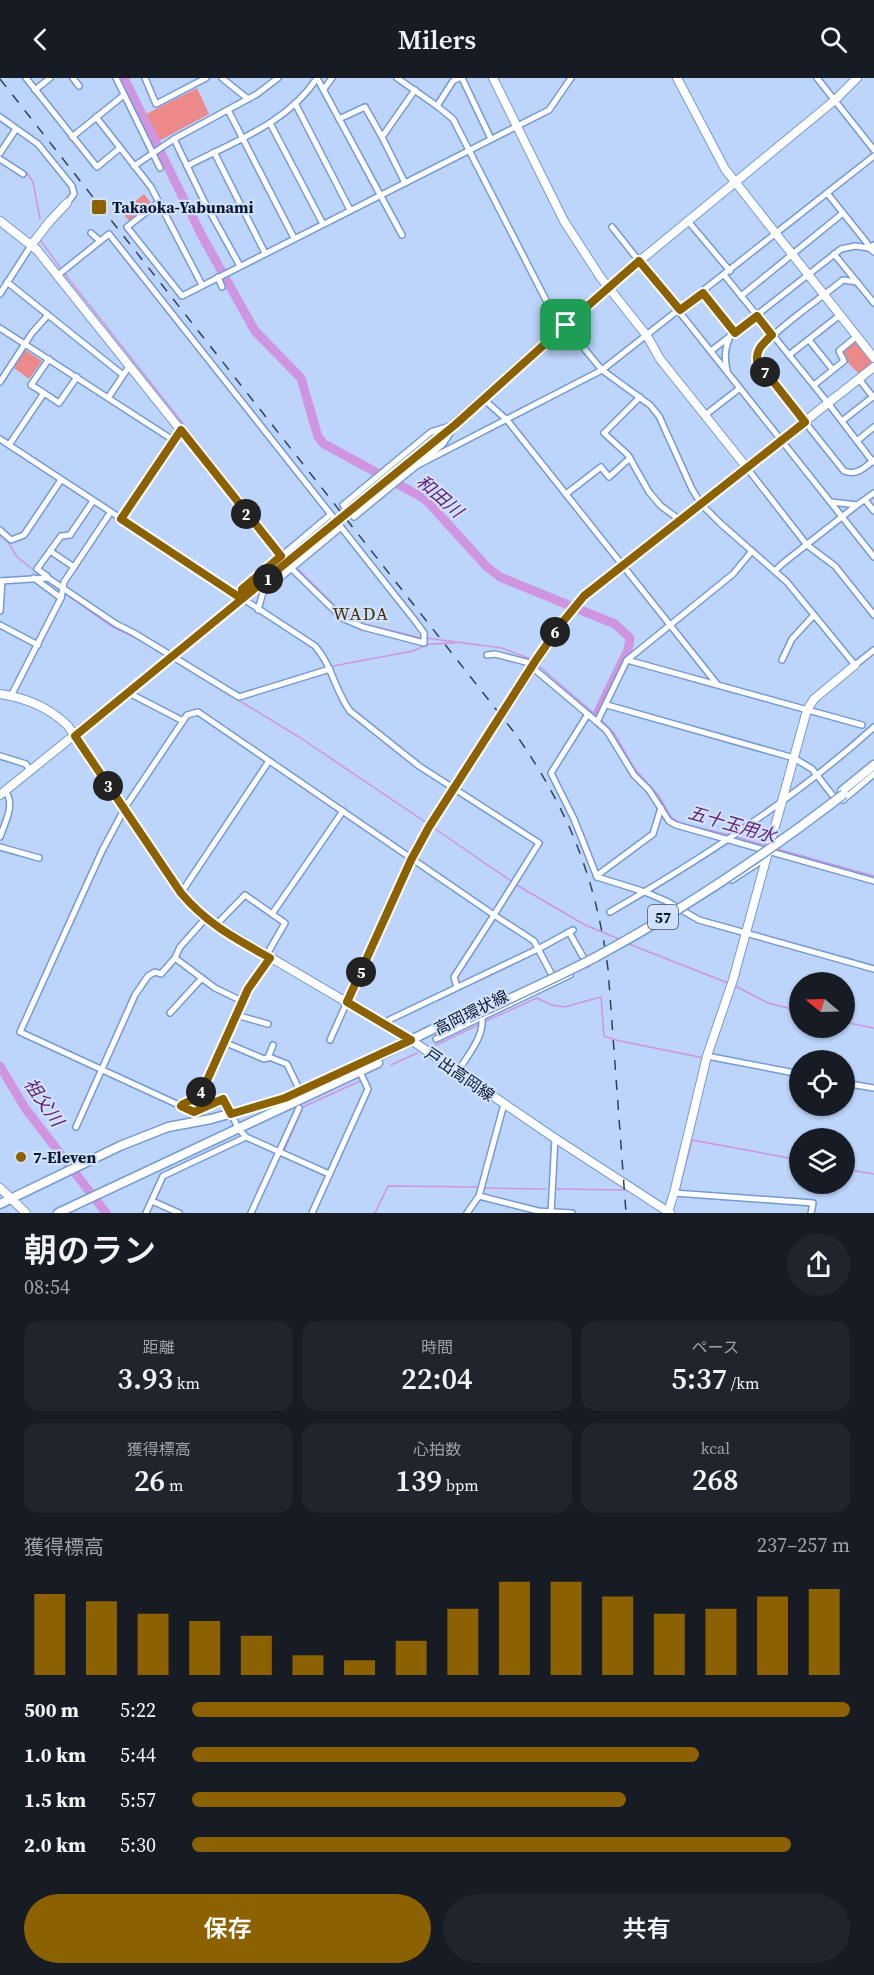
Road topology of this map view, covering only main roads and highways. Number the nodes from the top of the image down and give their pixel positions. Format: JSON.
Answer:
{"nodes":[{"id":1,"x":874,"y":767,"type":"edge"},
{"id":2,"x":413,"y":1042,"type":"junction"},
{"id":3,"x":0,"y":1204,"type":"edge"},
{"id":4,"x":58,"y":1213,"type":"edge"}],
"edges":[{"from":1,"to":2,"type":"main road","name":"高岡環状線","number":"57","bridge":true},
{"from":2,"to":3,"type":"main road","name":"高岡環状線","number":"57"},
{"from":2,"to":4,"type":"main road","name":"高岡環状線","number":"57"}]}
